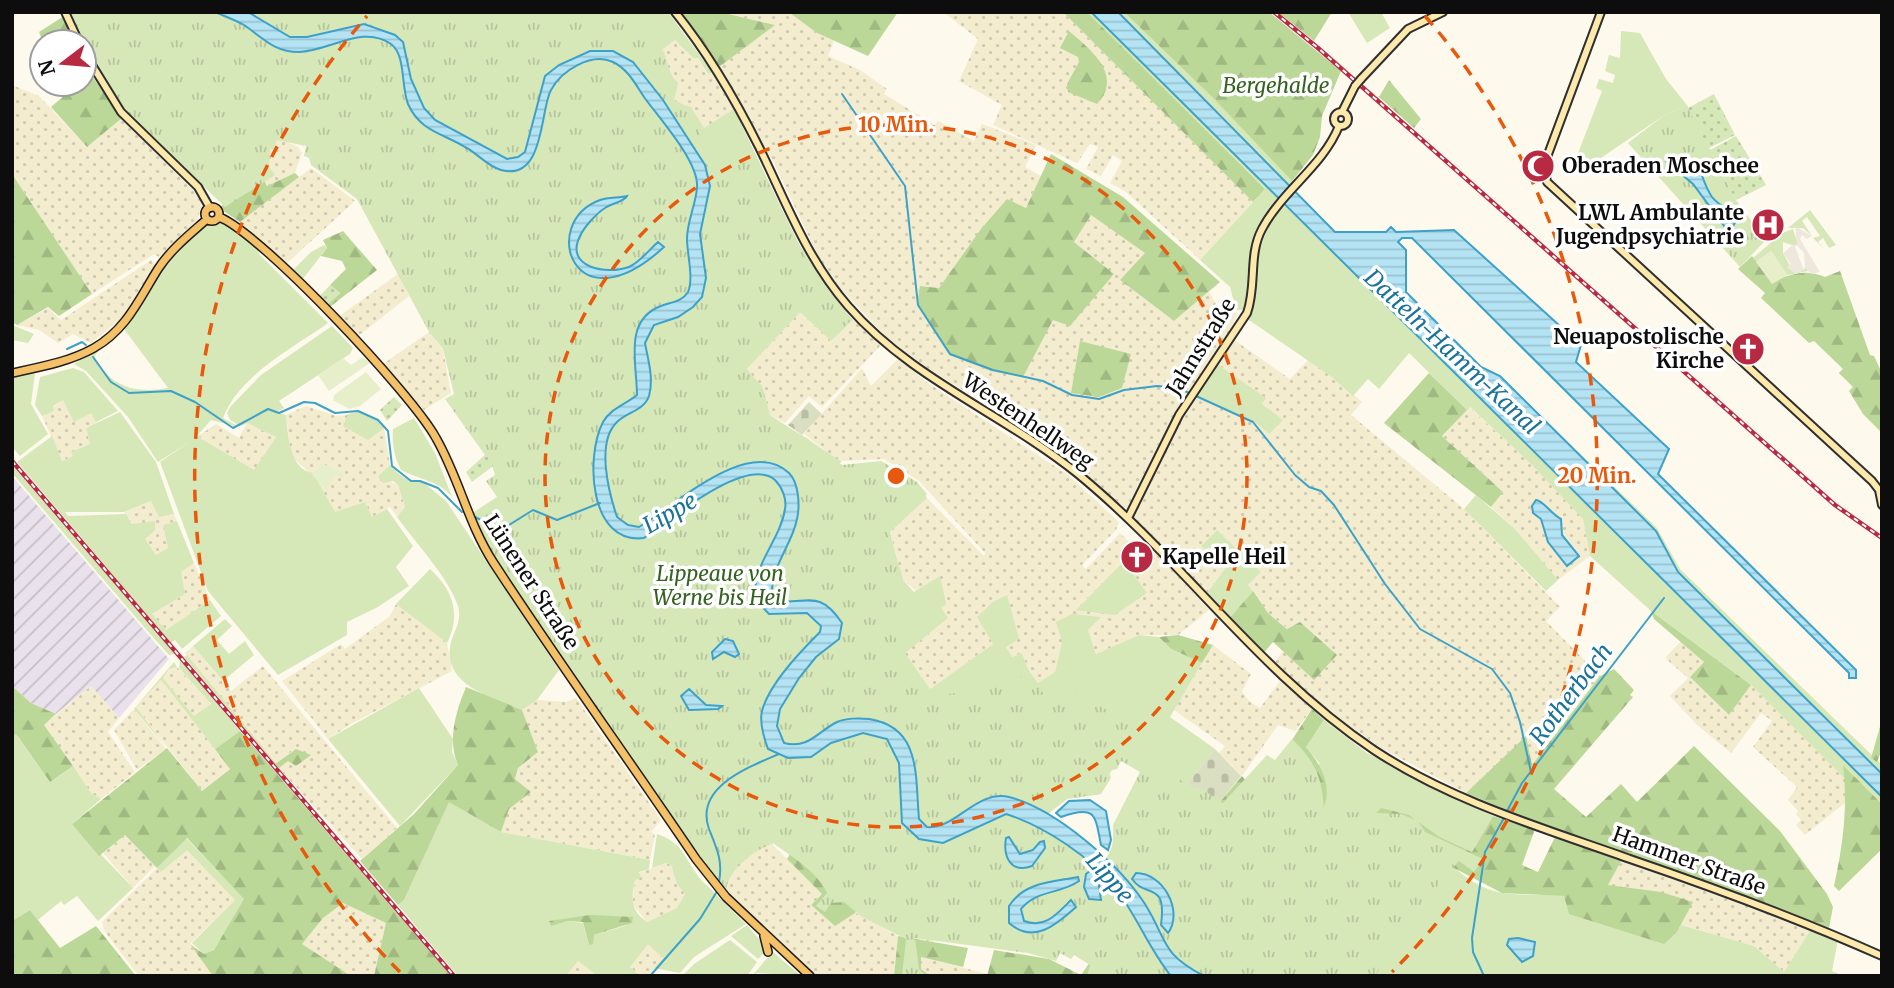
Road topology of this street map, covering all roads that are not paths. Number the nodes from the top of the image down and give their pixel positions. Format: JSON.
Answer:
{"nodes":[{"id":1,"x":65,"y":12,"type":"edge"},
{"id":2,"x":675,"y":12,"type":"edge"},
{"id":3,"x":1443,"y":12,"type":"edge"},
{"id":4,"x":1601,"y":12,"type":"edge"},
{"id":5,"x":72,"y":28,"type":"edge"},
{"id":6,"x":98,"y":75,"type":"edge"},
{"id":7,"x":210,"y":208,"type":"junction"},
{"id":8,"x":219,"y":217,"type":"junction"},
{"id":9,"x":207,"y":219,"type":"junction"},
{"id":10,"x":12,"y":373,"type":"edge"},
{"id":11,"x":1882,"y":505,"type":"edge"},
{"id":12,"x":1128,"y":519,"type":"junction"},
{"id":13,"x":1482,"y":805,"type":"joint"},
{"id":14,"x":762,"y":932,"type":"junction"},
{"id":15,"x":768,"y":952,"type":"dead end"},
{"id":16,"x":1882,"y":956,"type":"edge"},
{"id":17,"x":810,"y":976,"type":"edge"}],
"edges":[{"from":1,"to":5,"type":"main road"},
{"from":2,"to":12,"type":"main road","name":"Westenhellweg"},
{"from":3,"to":12,"type":"main road","name":"Jahnstraße","bridge":true},
{"from":4,"to":11,"type":"main road"},
{"from":6,"to":7,"type":"main road"},
{"from":7,"to":8,"type":"main road"},
{"from":7,"to":9,"type":"main road"},
{"from":8,"to":9,"type":"main road"},
{"from":8,"to":14,"type":"main road","name":"Lünener Straße"},
{"from":9,"to":10,"type":"main road"},
{"from":12,"to":13,"type":"main road","name":"Westenhellweg"},
{"from":13,"to":16,"type":"main road","name":"Hammer Straße"},
{"from":14,"to":15,"type":"main road"},
{"from":14,"to":17,"type":"main road","name":"Lünener Straße"}]}
